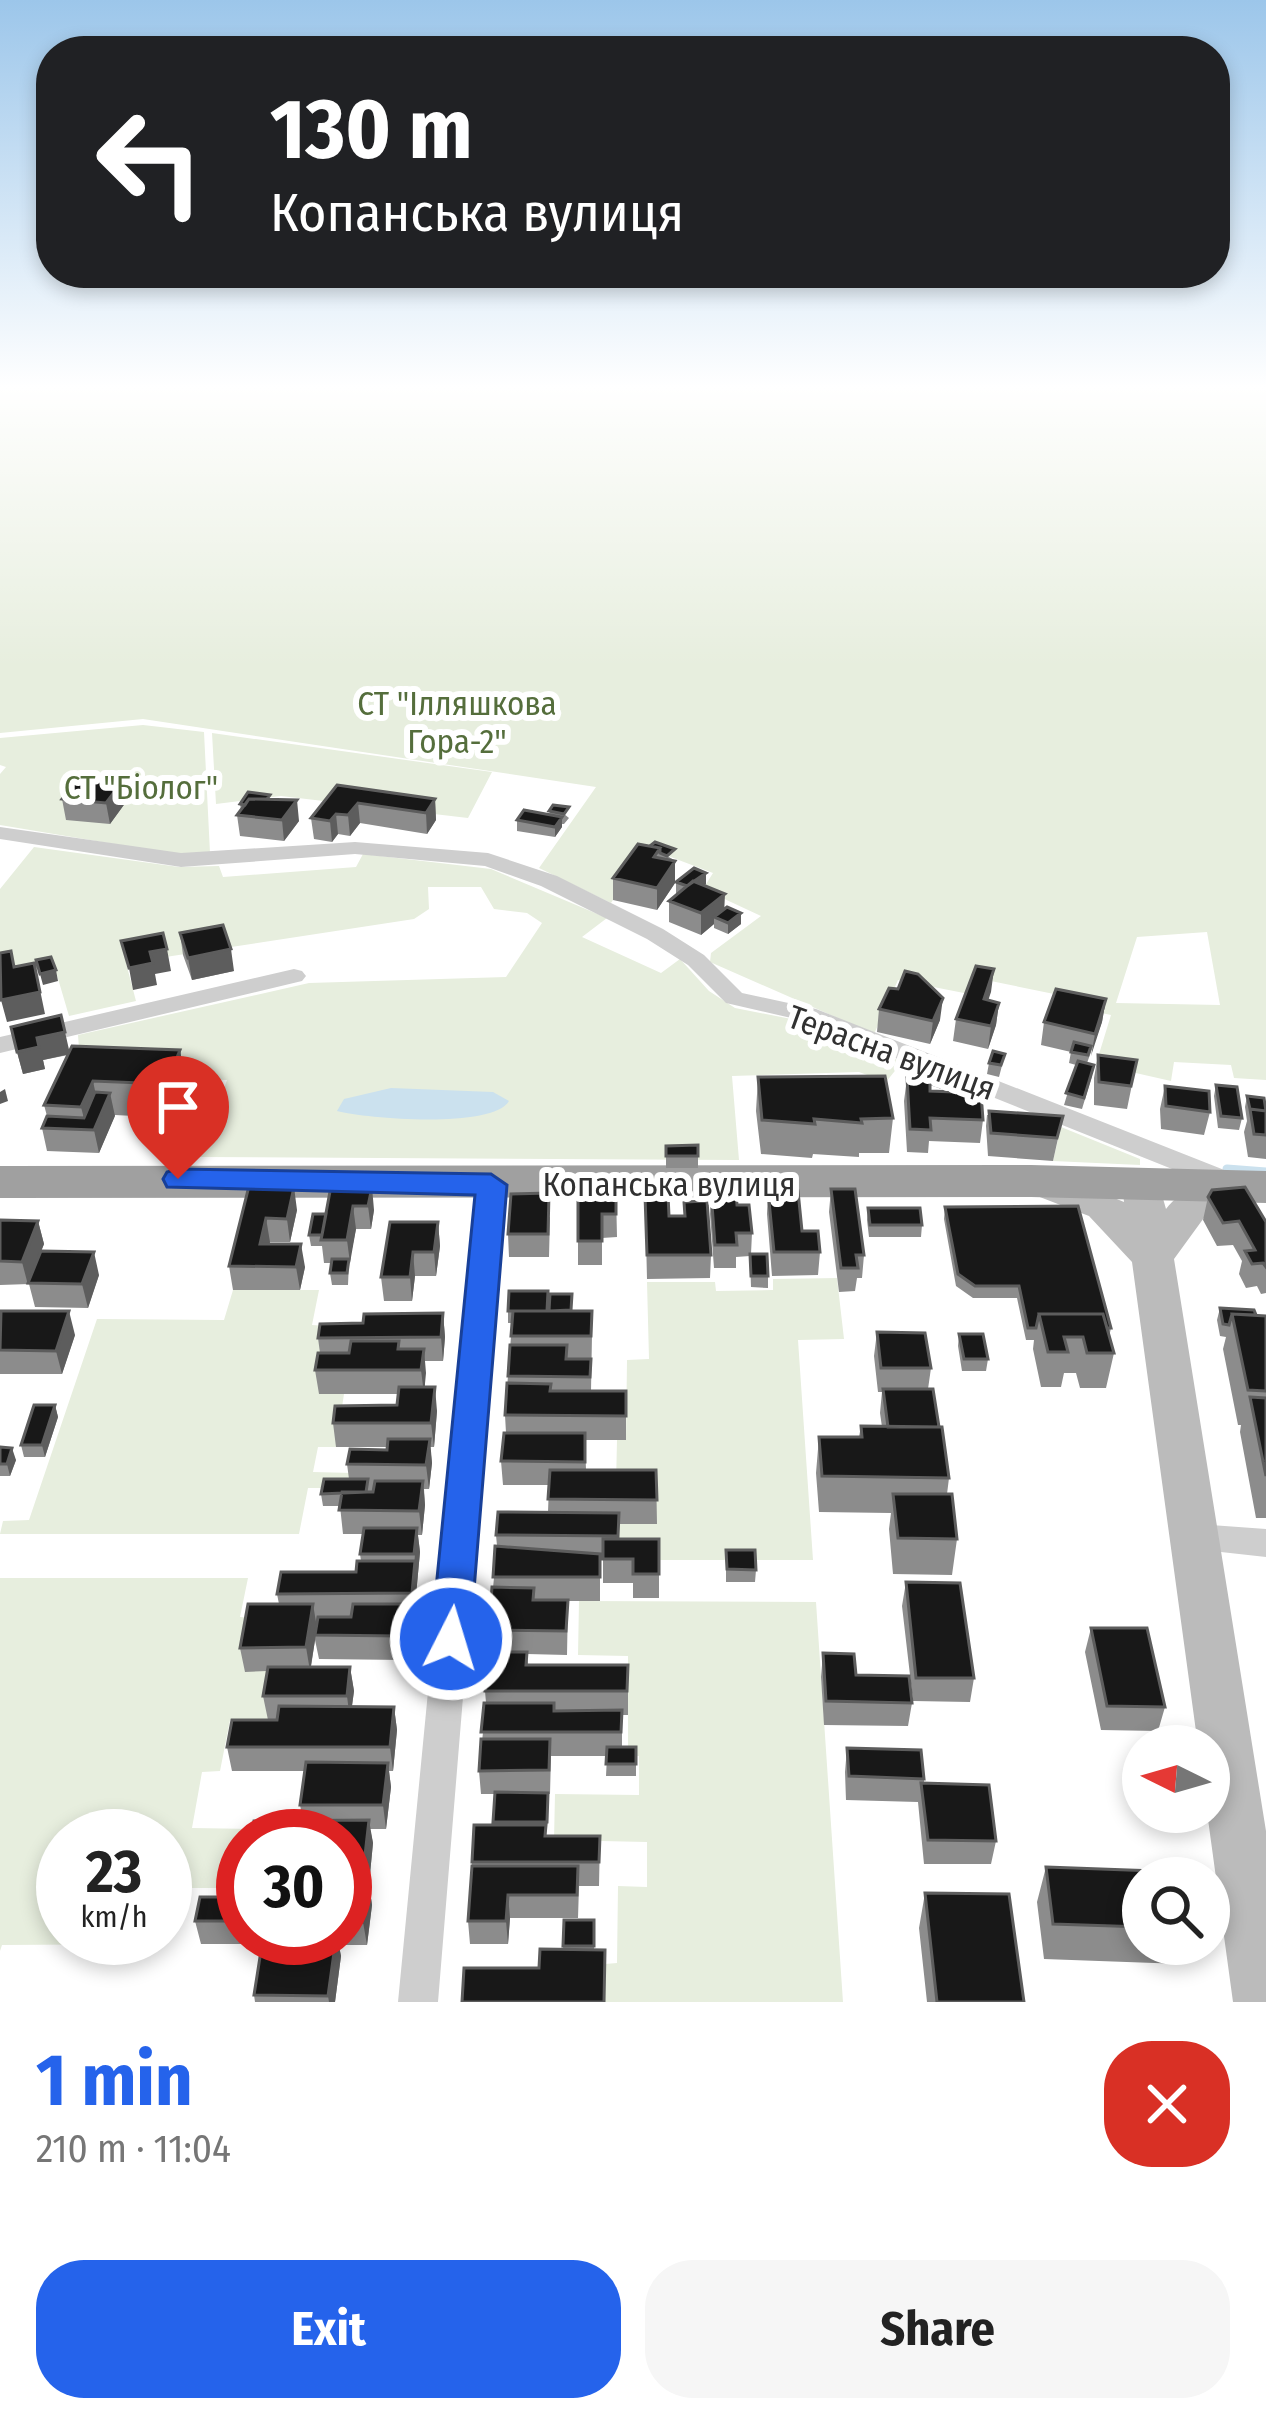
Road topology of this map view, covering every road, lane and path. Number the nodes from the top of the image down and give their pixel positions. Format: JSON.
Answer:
{"nodes":[{"id":1,"x":0,"y":833,"type":"edge"},
{"id":2,"x":294,"y":976,"type":"dead end"},
{"id":3,"x":0,"y":1046,"type":"edge"},
{"id":4,"x":1031,"y":1181,"type":"junction"},
{"id":5,"x":0,"y":1182,"type":"edge"},
{"id":6,"x":1142,"y":1184,"type":"junction"},
{"id":7,"x":491,"y":1185,"type":"junction"},
{"id":8,"x":1251,"y":1186,"type":"edge"},
{"id":9,"x":1153,"y":1258,"type":"junction"},
{"id":10,"x":1197,"y":1538,"type":"junction"},
{"id":11,"x":1266,"y":1543,"type":"edge"},
{"id":12,"x":418,"y":2002,"type":"edge"},
{"id":13,"x":1263,"y":2002,"type":"edge"}],
"edges":[{"from":1,"to":8,"type":"street","name":"Терасна вулиця"},
{"from":2,"to":3,"type":"street"},
{"from":4,"to":6,"type":"highway","name":"Копанська вулиця"},
{"from":4,"to":7,"type":"highway","name":"Копанська вулиця"},
{"from":4,"to":9,"type":"main road"},
{"from":5,"to":7,"type":"highway","name":"Копанська вулиця"},
{"from":6,"to":8,"type":"highway","name":"Копанська вулиця"},
{"from":6,"to":9,"type":"main road"},
{"from":7,"to":12,"type":"street"},
{"from":8,"to":9,"type":"main road"},
{"from":9,"to":10,"type":"main road"},
{"from":10,"to":11,"type":"street"},
{"from":10,"to":13,"type":"main road"}]}
